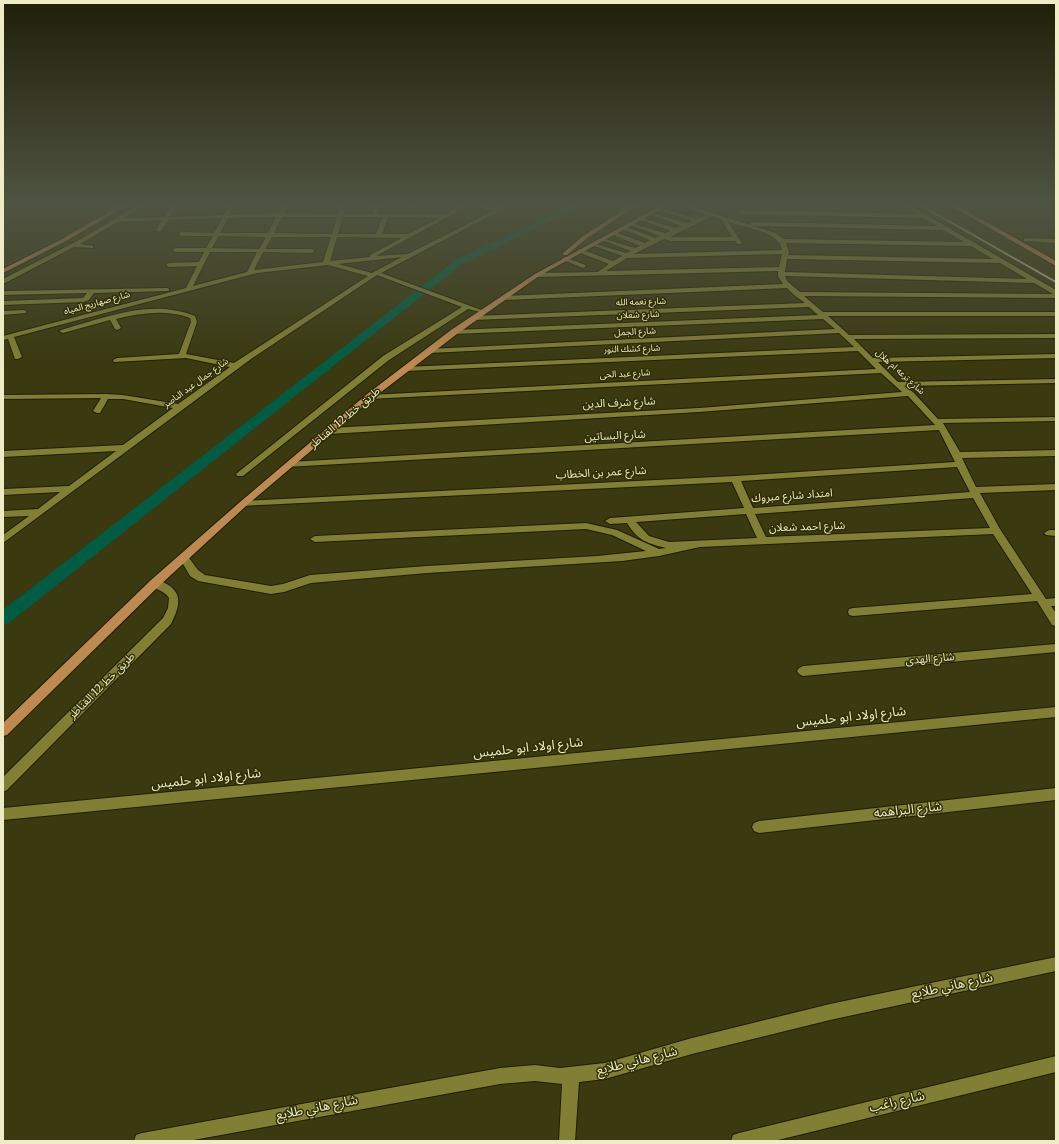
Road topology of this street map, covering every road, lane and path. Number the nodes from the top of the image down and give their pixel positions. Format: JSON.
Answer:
{"nodes":[{"id":1,"x":14,"y":259,"type":"edge"},
{"id":2,"x":26,"y":259,"type":"edge"},
{"id":3,"x":46,"y":259,"type":"edge"},
{"id":4,"x":203,"y":259,"type":"edge"},
{"id":5,"x":257,"y":259,"type":"edge"},
{"id":6,"x":327,"y":259,"type":"edge"},
{"id":7,"x":363,"y":259,"type":"edge"},
{"id":8,"x":402,"y":259,"type":"edge"},
{"id":9,"x":561,"y":259,"type":"edge"},
{"id":10,"x":565,"y":259,"type":"edge"},
{"id":11,"x":566,"y":259,"type":"edge"},
{"id":12,"x":601,"y":259,"type":"edge"},
{"id":13,"x":622,"y":259,"type":"edge"},
{"id":14,"x":785,"y":259,"type":"edge"},
{"id":15,"x":944,"y":259,"type":"edge"},
{"id":16,"x":999,"y":259,"type":"edge"},
{"id":17,"x":1002,"y":261,"type":"junction"},
{"id":18,"x":326,"y":263,"type":"junction"},
{"id":19,"x":201,"y":264,"type":"junction"},
{"id":20,"x":613,"y":264,"type":"junction"},
{"id":21,"x":3,"y":265,"type":"edge"},
{"id":22,"x":169,"y":265,"type":"dead end"},
{"id":23,"x":583,"y":266,"type":"dead end"},
{"id":24,"x":547,"y":269,"type":"junction"},
{"id":25,"x":3,"y":271,"type":"edge"},
{"id":26,"x":781,"y":271,"type":"junction"},
{"id":27,"x":250,"y":272,"type":"junction"},
{"id":28,"x":600,"y":273,"type":"junction"},
{"id":29,"x":374,"y":274,"type":"junction"},
{"id":30,"x":537,"y":276,"type":"junction"},
{"id":31,"x":1036,"y":281,"type":"junction"},
{"id":32,"x":3,"y":282,"type":"edge"},
{"id":33,"x":788,"y":286,"type":"junction"},
{"id":34,"x":186,"y":289,"type":"junction"},
{"id":35,"x":92,"y":291,"type":"junction"},
{"id":36,"x":1056,"y":292,"type":"edge"},
{"id":37,"x":4,"y":294,"type":"edge"},
{"id":38,"x":796,"y":294,"type":"junction"},
{"id":39,"x":1056,"y":296,"type":"edge"},
{"id":40,"x":151,"y":298,"type":"junction"},
{"id":41,"x":504,"y":298,"type":"junction"},
{"id":42,"x":3,"y":304,"type":"edge"},
{"id":43,"x":808,"y":305,"type":"junction"},
{"id":44,"x":467,"y":306,"type":"junction"},
{"id":45,"x":157,"y":309,"type":"junction"},
{"id":46,"x":24,"y":312,"type":"dead end"},
{"id":47,"x":482,"y":312,"type":"junction"},
{"id":48,"x":3,"y":313,"type":"edge"},
{"id":49,"x":1056,"y":314,"type":"edge"},
{"id":50,"x":822,"y":315,"type":"junction"},
{"id":51,"x":473,"y":318,"type":"junction"},
{"id":52,"x":113,"y":319,"type":"junction"},
{"id":53,"x":117,"y":328,"type":"dead end"},
{"id":54,"x":63,"y":331,"type":"dead end"},
{"id":55,"x":454,"y":332,"type":"junction"},
{"id":56,"x":844,"y":334,"type":"junction"},
{"id":57,"x":7,"y":336,"type":"edge"},
{"id":58,"x":1056,"y":336,"type":"edge"},
{"id":59,"x":860,"y":349,"type":"junction"},
{"id":60,"x":429,"y":351,"type":"junction"},
{"id":61,"x":182,"y":356,"type":"junction"},
{"id":62,"x":1056,"y":356,"type":"edge"},
{"id":63,"x":18,"y":357,"type":"dead end"},
{"id":64,"x":117,"y":360,"type":"dead end"},
{"id":65,"x":870,"y":360,"type":"junction"},
{"id":66,"x":236,"y":366,"type":"junction"},
{"id":67,"x":405,"y":369,"type":"junction"},
{"id":68,"x":882,"y":371,"type":"junction"},
{"id":69,"x":1056,"y":381,"type":"edge"},
{"id":70,"x":896,"y":384,"type":"junction"},
{"id":71,"x":9,"y":388,"type":"dead end"},
{"id":72,"x":910,"y":394,"type":"junction"},
{"id":73,"x":106,"y":396,"type":"junction"},
{"id":74,"x":3,"y":397,"type":"edge"},
{"id":75,"x":369,"y":397,"type":"junction"},
{"id":76,"x":180,"y":407,"type":"junction"},
{"id":77,"x":97,"y":411,"type":"dead end"},
{"id":78,"x":1056,"y":419,"type":"edge"},
{"id":79,"x":939,"y":424,"type":"junction"},
{"id":80,"x":329,"y":431,"type":"junction"},
{"id":81,"x":125,"y":448,"type":"junction"},
{"id":82,"x":1056,"y":453,"type":"edge"},
{"id":83,"x":3,"y":454,"type":"edge"},
{"id":84,"x":957,"y":455,"type":"junction"},
{"id":85,"x":960,"y":464,"type":"junction"},
{"id":86,"x":289,"y":465,"type":"junction"},
{"id":87,"x":240,"y":474,"type":"dead end"},
{"id":88,"x":735,"y":478,"type":"junction"},
{"id":89,"x":1056,"y":487,"type":"edge"},
{"id":90,"x":69,"y":489,"type":"junction"},
{"id":91,"x":3,"y":492,"type":"edge"},
{"id":92,"x":975,"y":493,"type":"junction"},
{"id":93,"x":243,"y":504,"type":"junction"},
{"id":94,"x":750,"y":511,"type":"junction"},
{"id":95,"x":38,"y":512,"type":"junction"},
{"id":96,"x":3,"y":514,"type":"edge"},
{"id":97,"x":630,"y":520,"type":"junction"},
{"id":98,"x":610,"y":521,"type":"dead end"},
{"id":99,"x":996,"y":531,"type":"junction"},
{"id":100,"x":315,"y":539,"type":"dead end"},
{"id":101,"x":3,"y":540,"type":"edge"},
{"id":102,"x":763,"y":541,"type":"junction"},
{"id":103,"x":696,"y":545,"type":"junction"},
{"id":104,"x":659,"y":553,"type":"junction"},
{"id":105,"x":184,"y":557,"type":"junction"},
{"id":106,"x":156,"y":583,"type":"junction"},
{"id":107,"x":1041,"y":600,"type":"junction"},
{"id":108,"x":1056,"y":602,"type":"edge"},
{"id":109,"x":853,"y":612,"type":"dead end"},
{"id":110,"x":1056,"y":622,"type":"edge"},
{"id":111,"x":1056,"y":648,"type":"edge"},
{"id":112,"x":803,"y":671,"type":"dead end"},
{"id":113,"x":1056,"y":712,"type":"edge"},
{"id":114,"x":3,"y":731,"type":"edge"},
{"id":115,"x":3,"y":786,"type":"edge"},
{"id":116,"x":1056,"y":794,"type":"edge"},
{"id":117,"x":3,"y":814,"type":"edge"},
{"id":118,"x":760,"y":827,"type":"dead end"},
{"id":119,"x":1056,"y":964,"type":"edge"},
{"id":120,"x":1056,"y":1064,"type":"edge"},
{"id":121,"x":571,"y":1075,"type":"junction"},
{"id":122,"x":142,"y":1141,"type":"edge"},
{"id":123,"x":567,"y":1141,"type":"edge"},
{"id":124,"x":739,"y":1141,"type":"edge"}],
"edges":[{"from":1,"to":21,"type":"main road"},
{"from":2,"to":25,"type":"main road"},
{"from":3,"to":32,"type":"street"},
{"from":4,"to":19,"type":"street"},
{"from":5,"to":27,"type":"street"},
{"from":6,"to":18,"type":"street"},
{"from":7,"to":18,"type":"street","name":"شارع صهاريج المياه"},
{"from":8,"to":29,"type":"street","name":"شارع جمال عبد الناصر"},
{"from":9,"to":24,"type":"main road","name":"طريق خط 12 القناطر"},
{"from":10,"to":24,"type":"main road","name":"طريق خط 12 القناطر"},
{"from":11,"to":23,"type":"street"},
{"from":12,"to":20,"type":"street"},
{"from":13,"to":20,"type":"street"},
{"from":14,"to":26,"type":"street"},
{"from":15,"to":17,"type":"street"},
{"from":16,"to":17,"type":"street"},
{"from":17,"to":31,"type":"street"},
{"from":18,"to":27,"type":"street","name":"شارع صهاريج المياه"},
{"from":18,"to":29,"type":"street"},
{"from":19,"to":22,"type":"street"},
{"from":19,"to":34,"type":"street"},
{"from":20,"to":28,"type":"street"},
{"from":24,"to":30,"type":"main road","name":"طريق خط 12 القناطر"},
{"from":26,"to":28,"type":"street"},
{"from":26,"to":31,"type":"street"},
{"from":26,"to":33,"type":"street","name":"شارع ترعه ام هلال"},
{"from":27,"to":34,"type":"street","name":"شارع صهاريج المياه"},
{"from":28,"to":30,"type":"street"},
{"from":29,"to":44,"type":"street"},
{"from":29,"to":66,"type":"street","name":"شارع جمال عبد الناصر"},
{"from":30,"to":41,"type":"main road","name":"طريق خط 12 القناطر"},
{"from":31,"to":36,"type":"street"},
{"from":33,"to":38,"type":"street","name":"شارع ترعه ام هلال"},
{"from":33,"to":41,"type":"street"},
{"from":34,"to":35,"type":"street"},
{"from":34,"to":40,"type":"street","name":"شارع صهاريج المياه"},
{"from":35,"to":37,"type":"street"},
{"from":35,"to":42,"type":"street"},
{"from":38,"to":39,"type":"street"},
{"from":38,"to":43,"type":"street","name":"شارع ترعه ام هلال"},
{"from":40,"to":45,"type":"street"},
{"from":40,"to":57,"type":"street","name":"شارع صهاريج المياه"},
{"from":41,"to":47,"type":"main road","name":"طريق خط 12 القناطر"},
{"from":43,"to":50,"type":"street","name":"شارع ترعه ام هلال"},
{"from":43,"to":51,"type":"street","name":"شارع نعمه الله"},
{"from":44,"to":47,"type":"street"},
{"from":44,"to":87,"type":"street"},
{"from":45,"to":52,"type":"street"},
{"from":45,"to":61,"type":"street"},
{"from":46,"to":48,"type":"street"},
{"from":47,"to":51,"type":"main road","name":"طريق خط 12 القناطر"},
{"from":49,"to":50,"type":"street","name":"شارع شعلان"},
{"from":50,"to":55,"type":"street","name":"شارع شعلان"},
{"from":50,"to":56,"type":"street","name":"شارع ترعه ام هلال"},
{"from":51,"to":55,"type":"main road","name":"طريق خط 12 القناطر"},
{"from":52,"to":53,"type":"street"},
{"from":52,"to":54,"type":"street"},
{"from":55,"to":60,"type":"main road","name":"طريق خط 12 القناطر"},
{"from":56,"to":58,"type":"street","name":"شارع الجمل"},
{"from":56,"to":59,"type":"street","name":"شارع ترعه ام هلال"},
{"from":56,"to":60,"type":"street","name":"شارع الجمل"},
{"from":57,"to":63,"type":"street"},
{"from":59,"to":65,"type":"street","name":"شارع ترعه ام هلال"},
{"from":59,"to":67,"type":"street","name":"شارع كشك النور"},
{"from":60,"to":67,"type":"main road","name":"طريق خط 12 القناطر"},
{"from":61,"to":64,"type":"street"},
{"from":61,"to":66,"type":"street"},
{"from":62,"to":65,"type":"street"},
{"from":65,"to":68,"type":"street","name":"شارع ترعه ام هلال"},
{"from":66,"to":76,"type":"street","name":"شارع جمال عبد الناصر"},
{"from":67,"to":75,"type":"main road","name":"طريق خط 12 القناطر"},
{"from":68,"to":70,"type":"street","name":"شارع ترعه ام هلال"},
{"from":68,"to":75,"type":"street","name":"شارع عبد الحى"},
{"from":69,"to":70,"type":"street"},
{"from":70,"to":72,"type":"street","name":"شارع ترعه ام هلال"},
{"from":71,"to":74,"type":"street"},
{"from":72,"to":79,"type":"street","name":"شارع ترعه ام هلال"},
{"from":72,"to":80,"type":"street","name":"شارع شرف الدين"},
{"from":73,"to":74,"type":"street"},
{"from":73,"to":76,"type":"street"},
{"from":73,"to":77,"type":"street"},
{"from":75,"to":80,"type":"main road","name":"طريق خط 12 القناطر"},
{"from":76,"to":81,"type":"street","name":"شارع جمال عبد الناصر"},
{"from":78,"to":79,"type":"street","name":"شارع البساتين"},
{"from":79,"to":84,"type":"street","name":"شارع ترعه ام هلال"},
{"from":79,"to":86,"type":"street","name":"شارع البساتين"},
{"from":80,"to":86,"type":"main road","name":"طريق خط 12 القناطر"},
{"from":81,"to":83,"type":"street"},
{"from":81,"to":90,"type":"street","name":"شارع جمال عبد الناصر"},
{"from":82,"to":84,"type":"street"},
{"from":84,"to":85,"type":"street","name":"شارع ترعه ام هلال"},
{"from":85,"to":88,"type":"street","name":"شارع عمر بن الخطاب"},
{"from":85,"to":92,"type":"street","name":"شارع ترعه ام هلال"},
{"from":86,"to":93,"type":"main road","name":"طريق خط 12 القناطر"},
{"from":88,"to":93,"type":"street","name":"شارع عمر بن الخطاب"},
{"from":88,"to":94,"type":"street"},
{"from":89,"to":92,"type":"street","name":"امتداد شارع مبروك"},
{"from":90,"to":91,"type":"street"},
{"from":90,"to":95,"type":"street","name":"شارع جمال عبد الناصر"},
{"from":92,"to":94,"type":"street","name":"امتداد شارع مبروك"},
{"from":92,"to":99,"type":"street","name":"شارع ترعه ام هلال"},
{"from":93,"to":105,"type":"main road","name":"طريق خط 12 القناطر"},
{"from":94,"to":97,"type":"street","name":"امتداد شارع مبروك"},
{"from":94,"to":102,"type":"street"},
{"from":95,"to":96,"type":"street"},
{"from":95,"to":101,"type":"street","name":"شارع جمال عبد الناصر"},
{"from":97,"to":98,"type":"street","name":"امتداد شارع مبروك"},
{"from":97,"to":103,"type":"street","name":"شارع احمد شعلان"},
{"from":99,"to":102,"type":"street","name":"شارع احمد شعلان"},
{"from":99,"to":107,"type":"street","name":"شارع ترعه ام هلال"},
{"from":100,"to":104,"type":"street"},
{"from":102,"to":103,"type":"street","name":"شارع احمد شعلان"},
{"from":103,"to":104,"type":"street"},
{"from":104,"to":105,"type":"street"},
{"from":105,"to":106,"type":"main road","name":"طريق خط 12 القناطر"},
{"from":106,"to":114,"type":"main road","name":"طريق خط 12 القناطر"},
{"from":106,"to":115,"type":"street","name":"طريق خط 12 القناطر"},
{"from":107,"to":108,"type":"street"},
{"from":107,"to":109,"type":"street"},
{"from":107,"to":110,"type":"street","name":"شارع ترعه ام هلال"},
{"from":111,"to":112,"type":"street","name":"شارع الهدى"},
{"from":113,"to":117,"type":"street","name":"شارع اولاد ابو حلميس"},
{"from":116,"to":118,"type":"street","name":"شارع البراهمه"},
{"from":119,"to":121,"type":"street","name":"شارع هاني طلايع"},
{"from":120,"to":124,"type":"street","name":"شارع راغب"},
{"from":121,"to":122,"type":"street","name":"شارع هاني طلايع"},
{"from":121,"to":123,"type":"street"}]}
